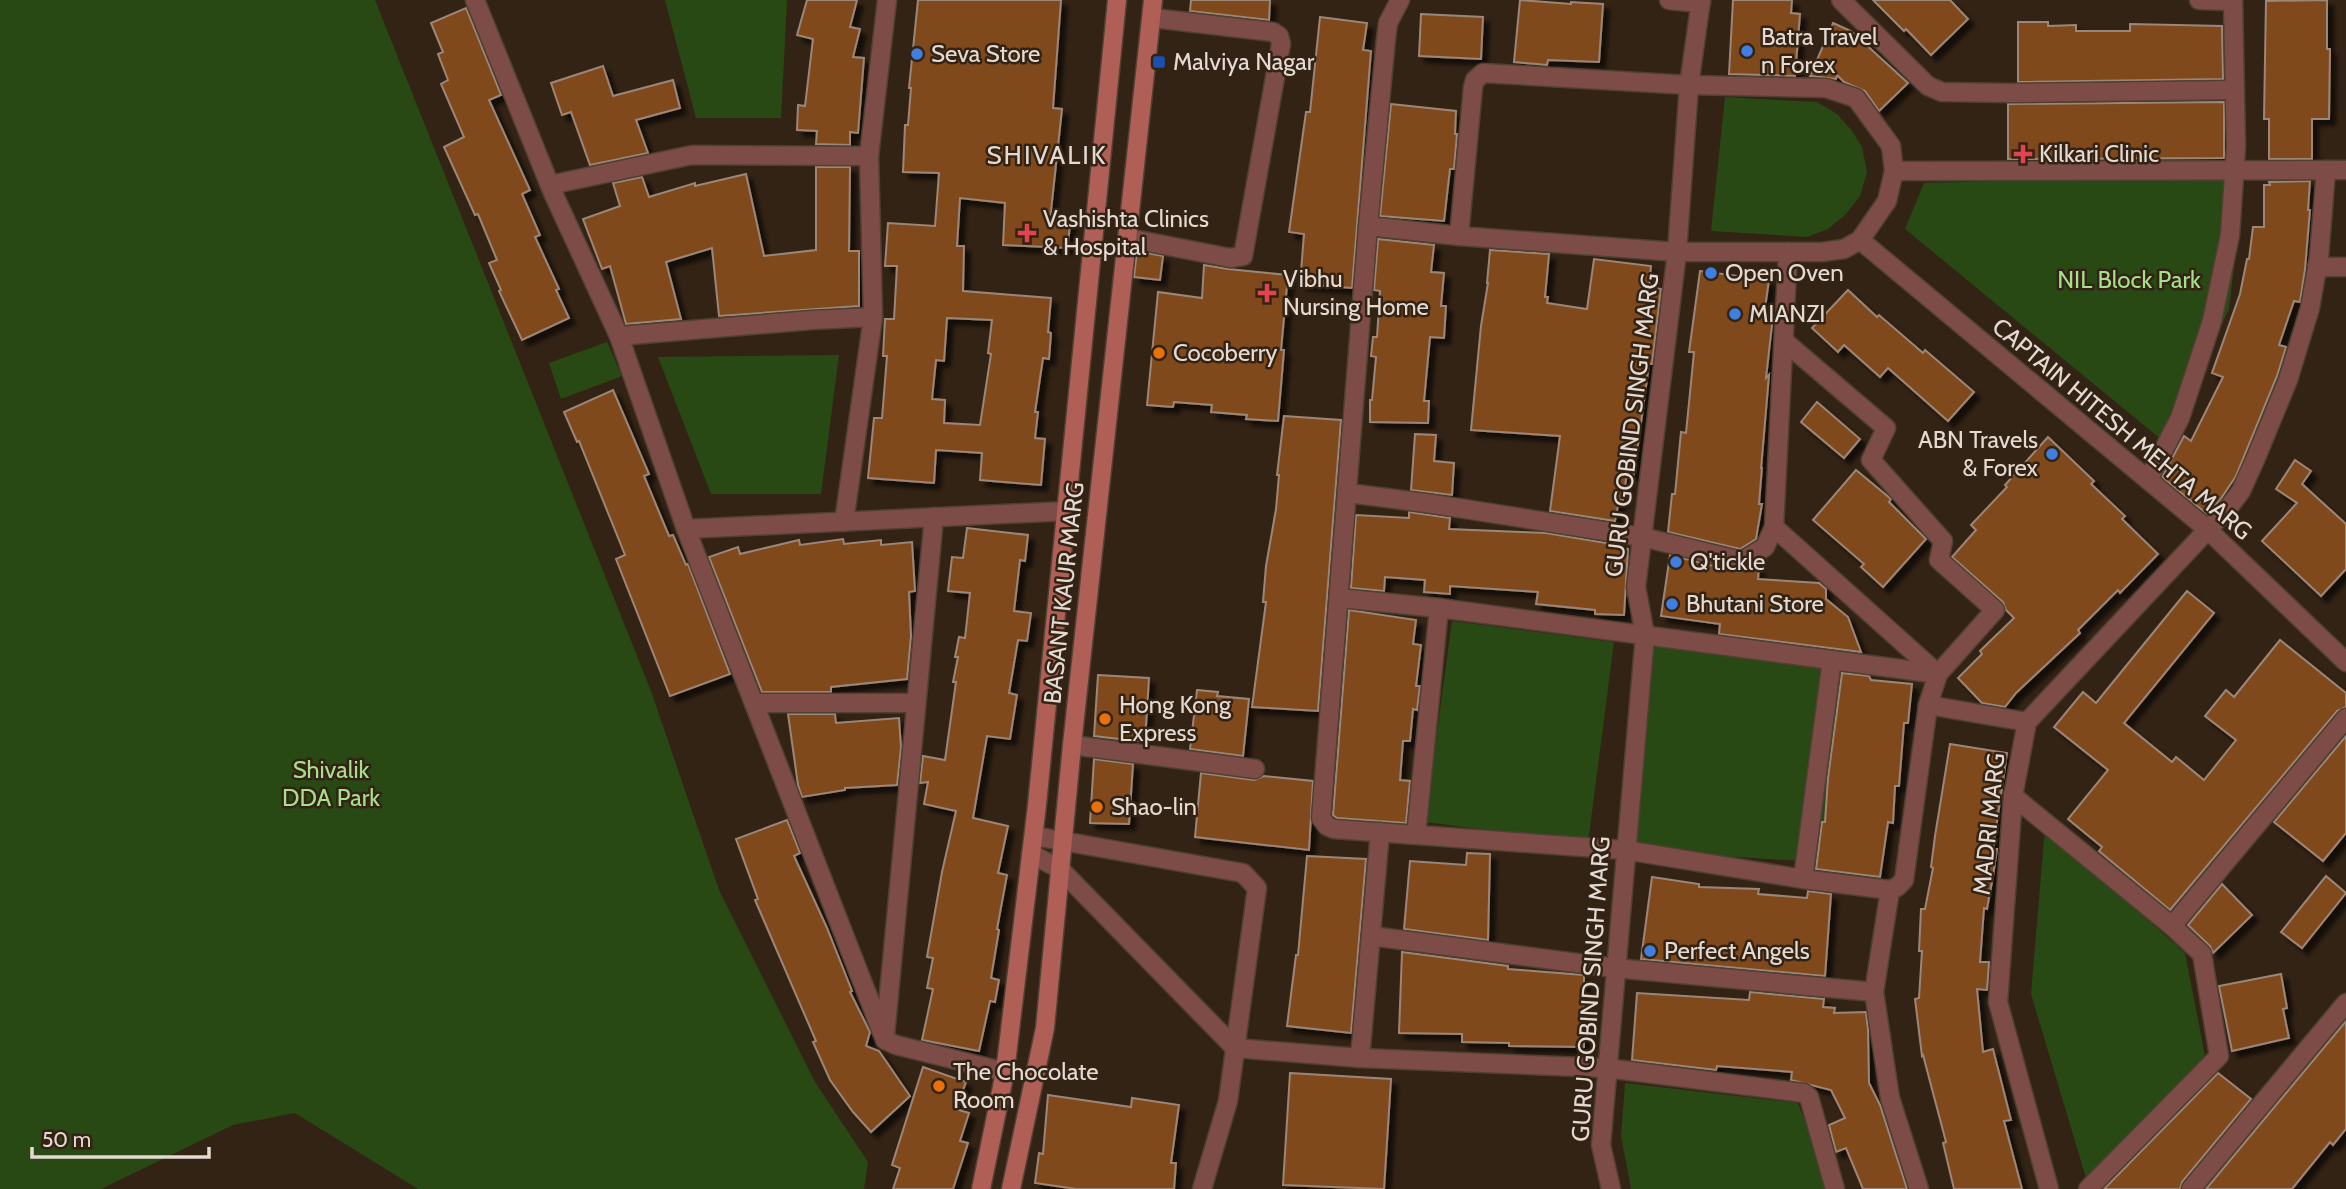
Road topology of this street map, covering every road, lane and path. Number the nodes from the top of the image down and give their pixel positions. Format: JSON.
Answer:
{"nodes":[{"id":1,"x":475,"y":0,"type":"edge"},
{"id":2,"x":887,"y":0,"type":"edge"},
{"id":3,"x":1117,"y":0,"type":"edge"},
{"id":4,"x":1153,"y":0,"type":"edge"},
{"id":5,"x":1400,"y":0,"type":"edge"},
{"id":6,"x":1669,"y":0,"type":"edge"},
{"id":7,"x":1841,"y":0,"type":"edge"},
{"id":8,"x":2199,"y":0,"type":"edge"},
{"id":9,"x":2233,"y":0,"type":"edge"},
{"id":10,"x":1701,"y":1,"type":"edge"},
{"id":11,"x":1153,"y":18,"type":"junction"},
{"id":12,"x":1689,"y":85,"type":"junction"},
{"id":13,"x":2234,"y":90,"type":"junction"},
{"id":14,"x":869,"y":156,"type":"junction"},
{"id":15,"x":2235,"y":170,"type":"junction"},
{"id":16,"x":2326,"y":170,"type":"junction"},
{"id":17,"x":2346,"y":170,"type":"edge"},
{"id":18,"x":1894,"y":171,"type":"junction"},
{"id":19,"x":550,"y":185,"type":"junction"},
{"id":20,"x":1368,"y":226,"type":"junction"},
{"id":21,"x":1459,"y":236,"type":"junction"},
{"id":22,"x":1128,"y":238,"type":"junction"},
{"id":23,"x":1860,"y":240,"type":"junction"},
{"id":24,"x":1677,"y":252,"type":"junction"},
{"id":25,"x":1788,"y":252,"type":"junction"},
{"id":26,"x":2317,"y":267,"type":"junction"},
{"id":27,"x":2346,"y":267,"type":"edge"},
{"id":28,"x":873,"y":317,"type":"junction"},
{"id":29,"x":619,"y":336,"type":"junction"},
{"id":30,"x":1784,"y":341,"type":"junction"},
{"id":31,"x":2148,"y":480,"type":"junction"},
{"id":32,"x":1348,"y":493,"type":"junction"},
{"id":33,"x":1068,"y":511,"type":"junction"},
{"id":34,"x":934,"y":517,"type":"junction"},
{"id":35,"x":844,"y":522,"type":"junction"},
{"id":36,"x":1774,"y":527,"type":"junction"},
{"id":37,"x":686,"y":529,"type":"junction"},
{"id":38,"x":2207,"y":530,"type":"junction"},
{"id":39,"x":1642,"y":537,"type":"junction"},
{"id":40,"x":1339,"y":598,"type":"junction"},
{"id":41,"x":1439,"y":608,"type":"junction"},
{"id":42,"x":1645,"y":635,"type":"junction"},
{"id":43,"x":1832,"y":660,"type":"junction"},
{"id":44,"x":2346,"y":662,"type":"edge"},
{"id":45,"x":1938,"y":674,"type":"junction"},
{"id":46,"x":754,"y":703,"type":"junction"},
{"id":47,"x":916,"y":703,"type":"junction"},
{"id":48,"x":1928,"y":705,"type":"junction"},
{"id":49,"x":2346,"y":718,"type":"edge"},
{"id":50,"x":2027,"y":722,"type":"junction"},
{"id":51,"x":1072,"y":746,"type":"junction"},
{"id":52,"x":1255,"y":769,"type":"dead end"},
{"id":53,"x":2013,"y":796,"type":"junction"},
{"id":54,"x":1380,"y":832,"type":"junction"},
{"id":55,"x":1416,"y":835,"type":"junction"},
{"id":56,"x":1034,"y":836,"type":"junction"},
{"id":57,"x":1063,"y":840,"type":"junction"},
{"id":58,"x":1625,"y":850,"type":"junction"},
{"id":59,"x":1031,"y":854,"type":"junction"},
{"id":60,"x":1060,"y":869,"type":"junction"},
{"id":61,"x":1803,"y":879,"type":"junction"},
{"id":62,"x":1889,"y":890,"type":"junction"},
{"id":63,"x":2172,"y":926,"type":"junction"},
{"id":64,"x":1371,"y":936,"type":"junction"},
{"id":65,"x":1615,"y":968,"type":"junction"},
{"id":66,"x":1874,"y":992,"type":"junction"},
{"id":67,"x":2346,"y":1003,"type":"edge"},
{"id":68,"x":884,"y":1040,"type":"junction"},
{"id":69,"x":1235,"y":1048,"type":"junction"},
{"id":70,"x":1360,"y":1058,"type":"junction"},
{"id":71,"x":1606,"y":1068,"type":"junction"},
{"id":72,"x":1005,"y":1072,"type":"junction"},
{"id":73,"x":981,"y":1189,"type":"edge"},
{"id":74,"x":1011,"y":1189,"type":"edge"},
{"id":75,"x":1202,"y":1189,"type":"edge"},
{"id":76,"x":1611,"y":1189,"type":"edge"},
{"id":77,"x":1835,"y":1189,"type":"edge"},
{"id":78,"x":1919,"y":1189,"type":"edge"},
{"id":79,"x":2049,"y":1189,"type":"edge"},
{"id":80,"x":2088,"y":1189,"type":"edge"},
{"id":81,"x":2191,"y":1189,"type":"edge"}],
"edges":[{"from":1,"to":19,"type":"street"},
{"from":2,"to":14,"type":"street"},
{"from":3,"to":33,"type":"main road","name":"BASANT KAUR MARG"},
{"from":4,"to":11,"type":"main road","name":"BASANT KAUR MARG"},
{"from":5,"to":20,"type":"street"},
{"from":6,"to":10,"type":"street"},
{"from":7,"to":13,"type":"street"},
{"from":8,"to":9,"type":"street"},
{"from":9,"to":13,"type":"street"},
{"from":10,"to":12,"type":"street","name":"GURU GOBIND SINGH MARG"},
{"from":11,"to":22,"type":"main road","name":"BASANT KAUR MARG"},
{"from":11,"to":22,"type":"street"},
{"from":12,"to":18,"type":"street"},
{"from":12,"to":21,"type":"street"},
{"from":12,"to":24,"type":"street","name":"GURU GOBIND SINGH MARG"},
{"from":13,"to":15,"type":"street"},
{"from":14,"to":19,"type":"street"},
{"from":14,"to":28,"type":"street"},
{"from":15,"to":16,"type":"street"},
{"from":15,"to":18,"type":"street"},
{"from":15,"to":31,"type":"street"},
{"from":16,"to":17,"type":"street"},
{"from":16,"to":26,"type":"street","name":"MADRI MARG"},
{"from":18,"to":23,"type":"street"},
{"from":19,"to":29,"type":"street"},
{"from":20,"to":21,"type":"street"},
{"from":20,"to":32,"type":"street"},
{"from":21,"to":24,"type":"street"},
{"from":22,"to":51,"type":"main road","name":"BASANT KAUR MARG"},
{"from":23,"to":25,"type":"street"},
{"from":23,"to":31,"type":"street","name":"CAPTAIN HITESH MEHTA MARG"},
{"from":24,"to":25,"type":"street"},
{"from":24,"to":39,"type":"street","name":"GURU GOBIND SINGH MARG"},
{"from":25,"to":30,"type":"street"},
{"from":26,"to":27,"type":"street"},
{"from":26,"to":38,"type":"street","name":"MADRI MARG"},
{"from":28,"to":29,"type":"street"},
{"from":28,"to":35,"type":"street"},
{"from":29,"to":37,"type":"street"},
{"from":30,"to":36,"type":"street"},
{"from":30,"to":45,"type":"street"},
{"from":31,"to":38,"type":"street","name":"CAPTAIN HITESH MEHTA MARG"},
{"from":32,"to":39,"type":"street"},
{"from":32,"to":40,"type":"street"},
{"from":33,"to":34,"type":"street"},
{"from":33,"to":56,"type":"main road","name":"BASANT KAUR MARG"},
{"from":34,"to":35,"type":"street"},
{"from":34,"to":47,"type":"street"},
{"from":35,"to":37,"type":"street"},
{"from":36,"to":39,"type":"street"},
{"from":36,"to":45,"type":"street"},
{"from":37,"to":46,"type":"street"},
{"from":38,"to":44,"type":"street","name":"CAPTAIN HITESH MEHTA MARG"},
{"from":38,"to":50,"type":"street","name":"MADRI MARG"},
{"from":39,"to":42,"type":"street","name":"GURU GOBIND SINGH MARG"},
{"from":40,"to":41,"type":"street"},
{"from":40,"to":54,"type":"street"},
{"from":41,"to":42,"type":"street"},
{"from":41,"to":55,"type":"street"},
{"from":42,"to":43,"type":"street"},
{"from":42,"to":58,"type":"street","name":"GURU GOBIND SINGH MARG"},
{"from":43,"to":45,"type":"street"},
{"from":43,"to":61,"type":"street"},
{"from":45,"to":48,"type":"street"},
{"from":46,"to":47,"type":"street"},
{"from":46,"to":68,"type":"street"},
{"from":47,"to":68,"type":"street"},
{"from":48,"to":50,"type":"street"},
{"from":48,"to":62,"type":"street"},
{"from":49,"to":63,"type":"street"},
{"from":50,"to":53,"type":"street","name":"MADRI MARG"},
{"from":51,"to":52,"type":"street"},
{"from":51,"to":57,"type":"main road","name":"BASANT KAUR MARG"},
{"from":53,"to":63,"type":"street"},
{"from":53,"to":79,"type":"street","name":"MADRI MARG"},
{"from":54,"to":55,"type":"street"},
{"from":54,"to":64,"type":"street"},
{"from":55,"to":58,"type":"street"},
{"from":56,"to":57,"type":"street"},
{"from":56,"to":59,"type":"main road","name":"BASANT KAUR MARG"},
{"from":57,"to":60,"type":"main road","name":"BASANT KAUR MARG"},
{"from":57,"to":69,"type":"street"},
{"from":58,"to":61,"type":"street"},
{"from":58,"to":65,"type":"street","name":"GURU GOBIND SINGH MARG"},
{"from":59,"to":60,"type":"street"},
{"from":59,"to":72,"type":"main road","name":"BASANT KAUR MARG"},
{"from":60,"to":69,"type":"street"},
{"from":60,"to":74,"type":"main road","name":"BASANT KAUR MARG"},
{"from":61,"to":62,"type":"street"},
{"from":62,"to":66,"type":"street"},
{"from":63,"to":80,"type":"street"},
{"from":64,"to":65,"type":"street"},
{"from":64,"to":70,"type":"street"},
{"from":65,"to":66,"type":"street"},
{"from":65,"to":71,"type":"street","name":"GURU GOBIND SINGH MARG"},
{"from":66,"to":78,"type":"street"},
{"from":67,"to":81,"type":"street"},
{"from":68,"to":72,"type":"street"},
{"from":69,"to":70,"type":"street"},
{"from":69,"to":75,"type":"street"},
{"from":70,"to":71,"type":"street"},
{"from":71,"to":76,"type":"street","name":"GURU GOBIND SINGH MARG"},
{"from":71,"to":77,"type":"street"},
{"from":72,"to":73,"type":"main road","name":"BASANT KAUR MARG"}]}
